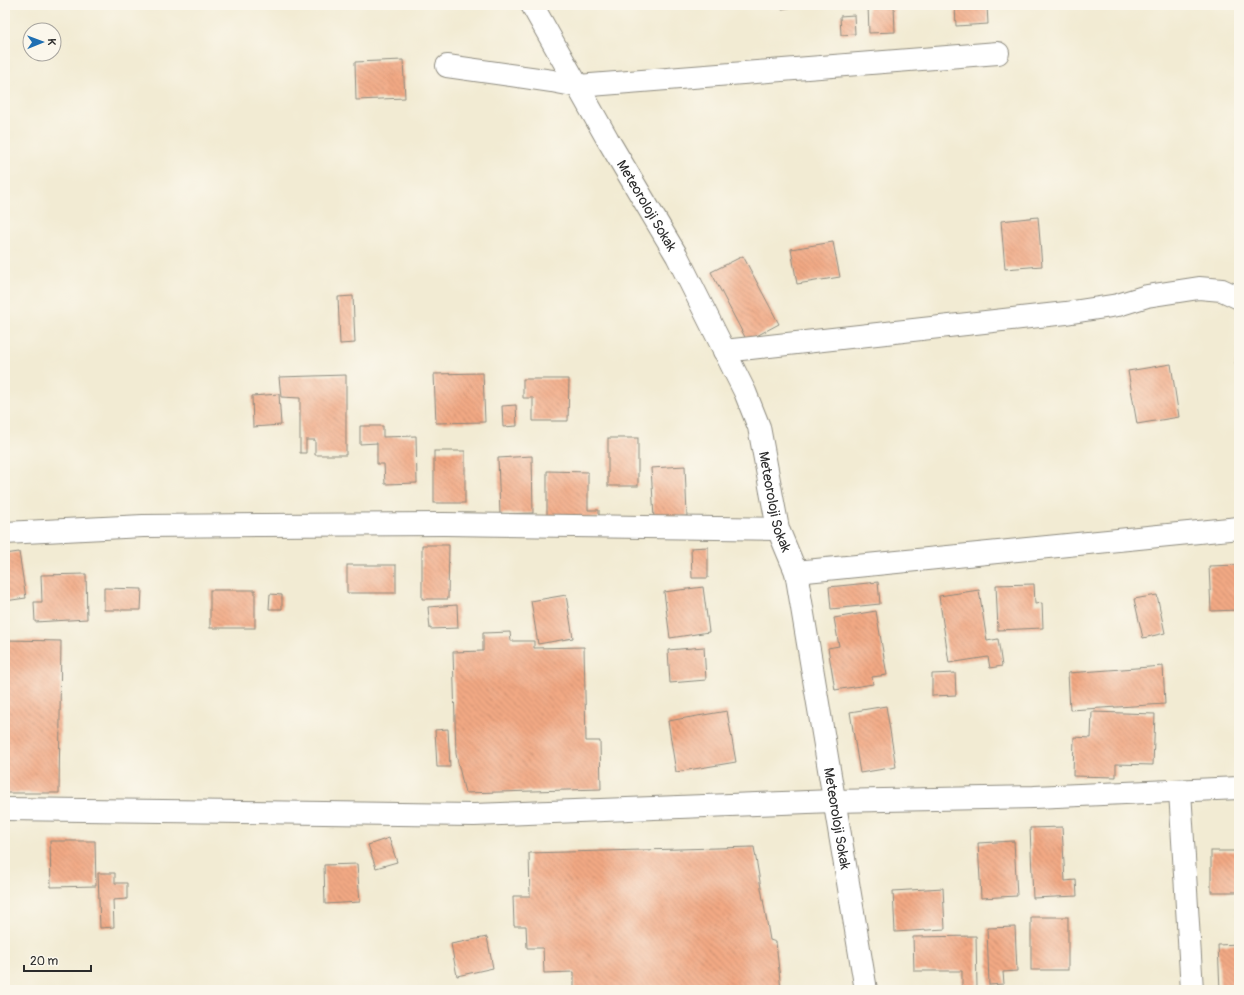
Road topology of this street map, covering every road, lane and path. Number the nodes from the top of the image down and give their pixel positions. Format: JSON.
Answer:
{"nodes":[{"id":1,"x":535,"y":12,"type":"edge"},
{"id":2,"x":998,"y":53,"type":"dead end"},
{"id":3,"x":447,"y":66,"type":"dead end"},
{"id":4,"x":578,"y":86,"type":"junction"},
{"id":5,"x":1239,"y":298,"type":"edge"},
{"id":6,"x":724,"y":351,"type":"junction"},
{"id":7,"x":1239,"y":528,"type":"edge"},
{"id":8,"x":778,"y":529,"type":"junction"},
{"id":9,"x":5,"y":533,"type":"edge"},
{"id":10,"x":796,"y":572,"type":"junction"},
{"id":11,"x":1239,"y":788,"type":"edge"},
{"id":12,"x":1180,"y":791,"type":"junction"},
{"id":13,"x":833,"y":801,"type":"junction"},
{"id":14,"x":5,"y":809,"type":"edge"},
{"id":15,"x":866,"y":990,"type":"edge"},
{"id":16,"x":1192,"y":990,"type":"edge"}],
"edges":[{"from":1,"to":4,"type":"street","name":"Meteoroloji Sokak"},
{"from":2,"to":4,"type":"street"},
{"from":3,"to":4,"type":"street"},
{"from":4,"to":6,"type":"street","name":"Meteoroloji Sokak"},
{"from":5,"to":6,"type":"street"},
{"from":6,"to":8,"type":"street","name":"Meteoroloji Sokak"},
{"from":7,"to":10,"type":"street"},
{"from":8,"to":9,"type":"street"},
{"from":8,"to":10,"type":"street","name":"Meteoroloji Sokak"},
{"from":10,"to":13,"type":"street","name":"Meteoroloji Sokak"},
{"from":11,"to":12,"type":"street"},
{"from":12,"to":13,"type":"street"},
{"from":12,"to":16,"type":"street"},
{"from":13,"to":14,"type":"street"},
{"from":13,"to":15,"type":"street","name":"Meteoroloji Sokak"}]}
